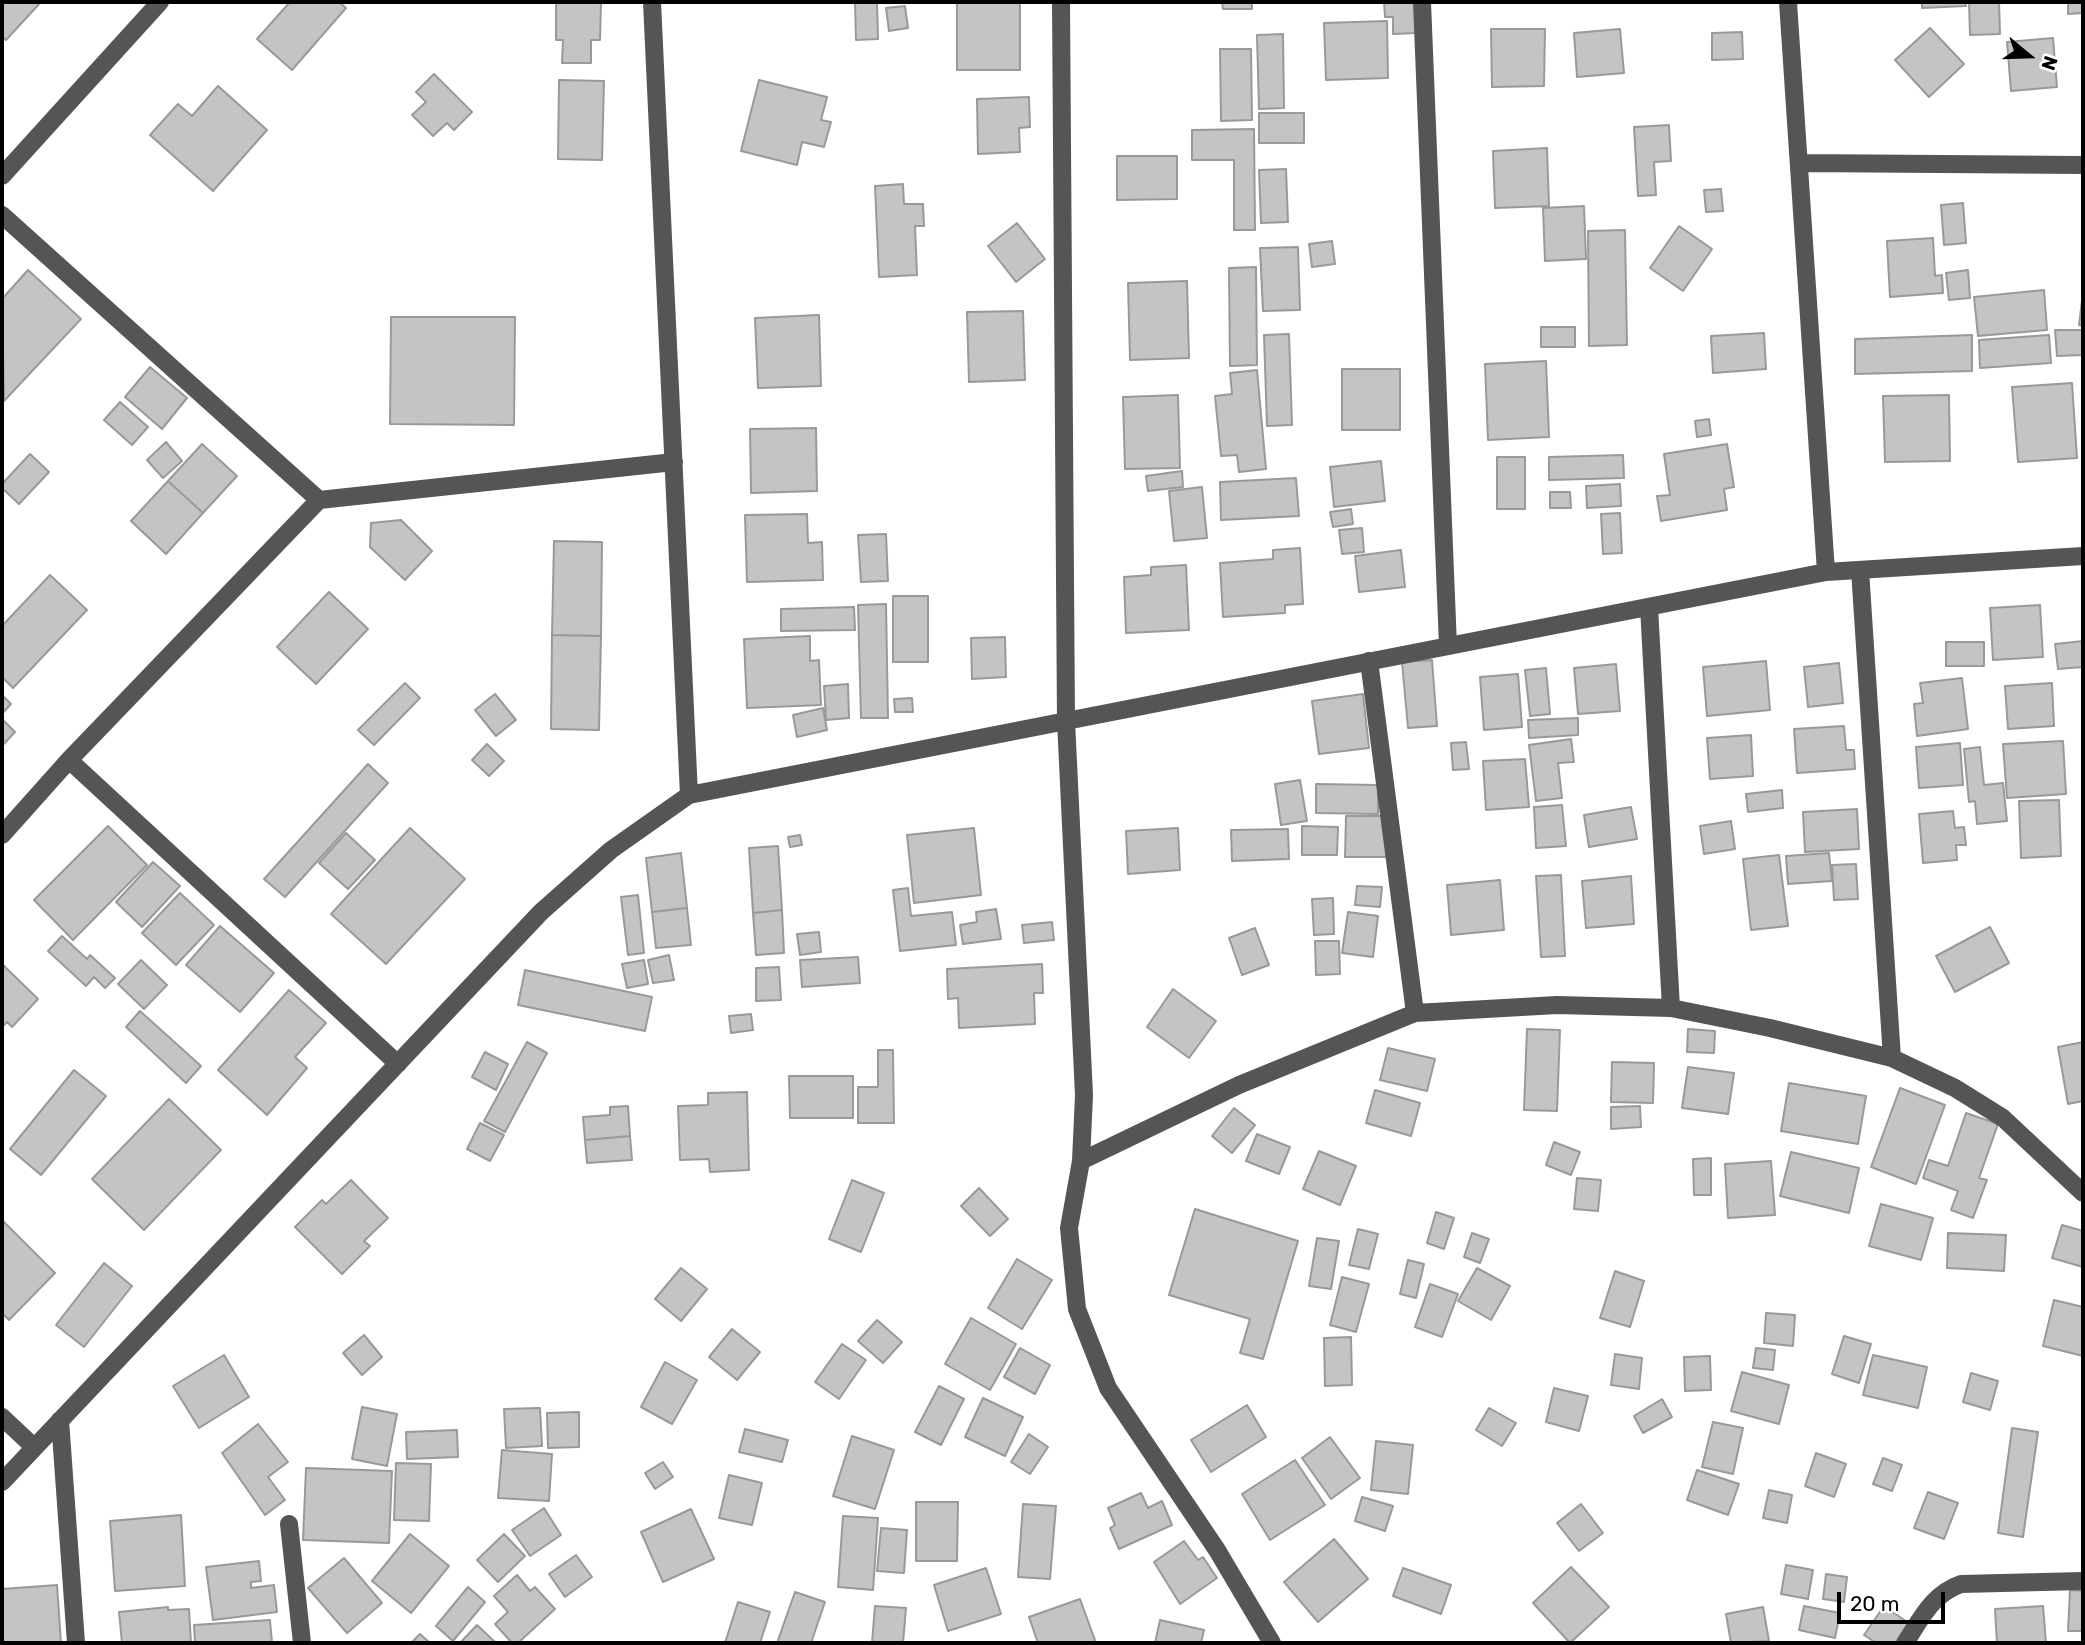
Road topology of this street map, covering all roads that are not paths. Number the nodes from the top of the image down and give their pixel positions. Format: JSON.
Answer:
{"nodes":[{"id":1,"x":160,"y":2,"type":"edge"},
{"id":2,"x":652,"y":2,"type":"edge"},
{"id":3,"x":1061,"y":2,"type":"edge"},
{"id":4,"x":1422,"y":2,"type":"edge"},
{"id":5,"x":1788,"y":2,"type":"edge"},
{"id":6,"x":1799,"y":163,"type":"junction"},
{"id":7,"x":2083,"y":165,"type":"edge"},
{"id":8,"x":2,"y":176,"type":"edge"},
{"id":9,"x":2,"y":215,"type":"edge"},
{"id":10,"x":674,"y":463,"type":"junction"},
{"id":11,"x":318,"y":500,"type":"junction"},
{"id":12,"x":2083,"y":556,"type":"edge"},
{"id":13,"x":1860,"y":570,"type":"junction"},
{"id":14,"x":1826,"y":572,"type":"junction"},
{"id":15,"x":1649,"y":607,"type":"junction"},
{"id":16,"x":1448,"y":646,"type":"junction"},
{"id":17,"x":1369,"y":661,"type":"junction"},
{"id":18,"x":1066,"y":721,"type":"junction"},
{"id":19,"x":69,"y":760,"type":"junction"},
{"id":20,"x":689,"y":795,"type":"junction"},
{"id":21,"x":2,"y":835,"type":"edge"},
{"id":22,"x":1671,"y":1008,"type":"junction"},
{"id":23,"x":1415,"y":1013,"type":"junction"},
{"id":24,"x":1892,"y":1058,"type":"junction"},
{"id":25,"x":398,"y":1064,"type":"junction"},
{"id":26,"x":1081,"y":1161,"type":"junction"},
{"id":27,"x":2083,"y":1194,"type":"edge"},
{"id":28,"x":2,"y":1417,"type":"edge"},
{"id":29,"x":60,"y":1420,"type":"junction"},
{"id":30,"x":34,"y":1447,"type":"junction"},
{"id":31,"x":2,"y":1482,"type":"edge"},
{"id":32,"x":289,"y":1524,"type":"dead end"},
{"id":33,"x":2083,"y":1581,"type":"edge"},
{"id":34,"x":76,"y":1643,"type":"edge"},
{"id":35,"x":302,"y":1643,"type":"edge"},
{"id":36,"x":1272,"y":1643,"type":"edge"},
{"id":37,"x":1905,"y":1643,"type":"edge"}],
"edges":[{"from":1,"to":8,"type":"street"},
{"from":2,"to":10,"type":"street"},
{"from":3,"to":18,"type":"street"},
{"from":4,"to":16,"type":"street"},
{"from":5,"to":6,"type":"street"},
{"from":6,"to":7,"type":"street"},
{"from":6,"to":14,"type":"street"},
{"from":9,"to":11,"type":"street"},
{"from":10,"to":11,"type":"street"},
{"from":10,"to":20,"type":"street"},
{"from":11,"to":19,"type":"street"},
{"from":12,"to":13,"type":"street"},
{"from":13,"to":14,"type":"street"},
{"from":13,"to":24,"type":"street"},
{"from":14,"to":15,"type":"street"},
{"from":15,"to":16,"type":"street"},
{"from":15,"to":22,"type":"street"},
{"from":16,"to":17,"type":"street"},
{"from":17,"to":18,"type":"street"},
{"from":17,"to":23,"type":"street"},
{"from":18,"to":20,"type":"street"},
{"from":18,"to":26,"type":"street"},
{"from":19,"to":21,"type":"street"},
{"from":19,"to":25,"type":"street"},
{"from":20,"to":25,"type":"street"},
{"from":22,"to":23,"type":"street"},
{"from":22,"to":24,"type":"street"},
{"from":23,"to":26,"type":"street"},
{"from":24,"to":27,"type":"street"},
{"from":25,"to":29,"type":"street"},
{"from":26,"to":36,"type":"street"},
{"from":28,"to":30,"type":"street"},
{"from":29,"to":30,"type":"street"},
{"from":29,"to":34,"type":"street"},
{"from":30,"to":31,"type":"street"},
{"from":32,"to":35,"type":"street"},
{"from":33,"to":37,"type":"street"}]}
